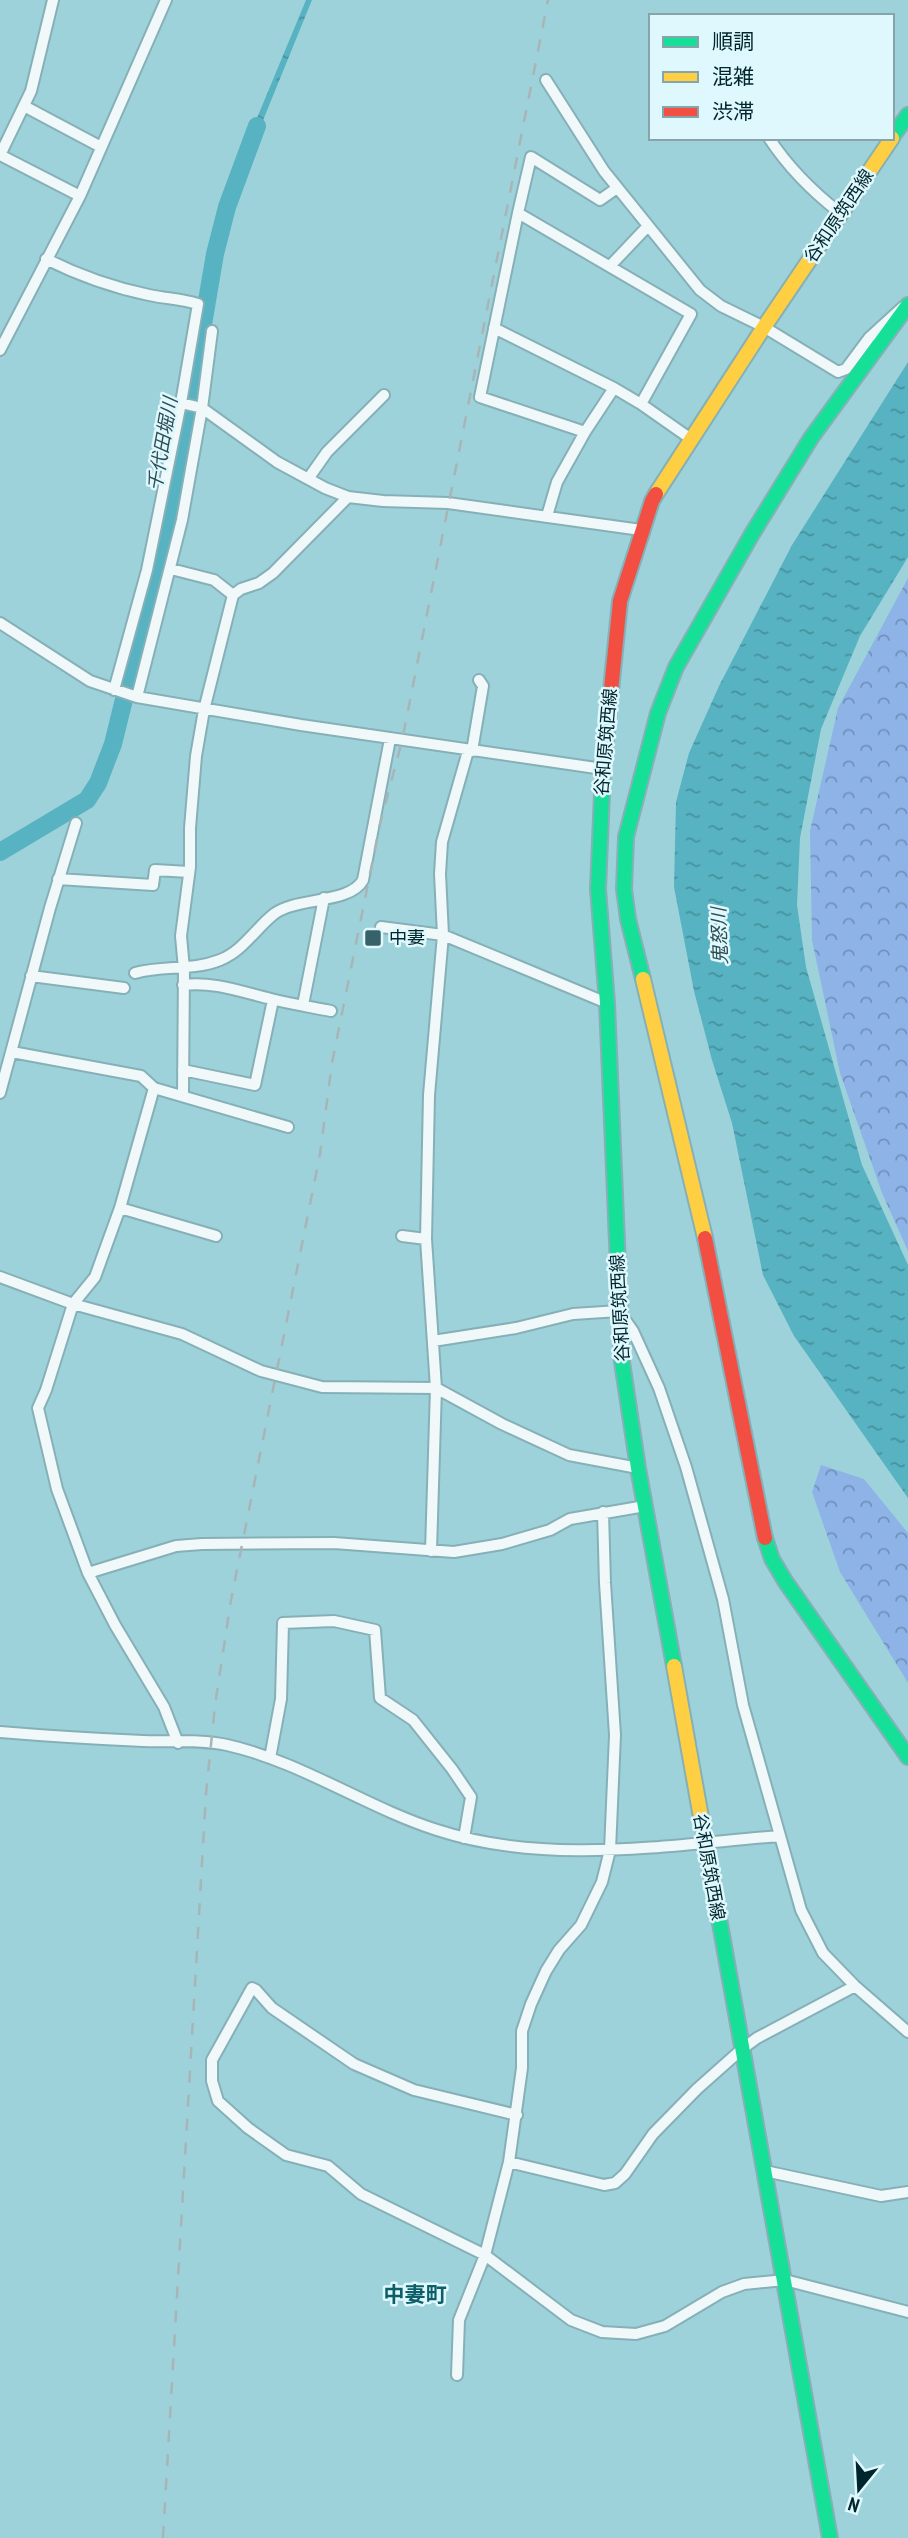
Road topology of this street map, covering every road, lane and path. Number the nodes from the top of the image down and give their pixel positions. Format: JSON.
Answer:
{"nodes":[{"id":1,"x":53,"y":0,"type":"edge"},
{"id":2,"x":166,"y":0,"type":"edge"},
{"id":3,"x":546,"y":80,"type":"dead end"},
{"id":4,"x":24,"y":106,"type":"junction"},
{"id":5,"x":908,"y":115,"type":"edge"},
{"id":6,"x":894,"y":135,"type":"edge"},
{"id":7,"x":770,"y":140,"type":"edge"},
{"id":8,"x":891,"y":140,"type":"edge"},
{"id":9,"x":101,"y":147,"type":"junction"},
{"id":10,"x":0,"y":155,"type":"edge"},
{"id":11,"x":617,"y":188,"type":"junction"},
{"id":12,"x":80,"y":196,"type":"junction"},
{"id":13,"x":518,"y":213,"type":"junction"},
{"id":14,"x":840,"y":213,"type":"junction"},
{"id":15,"x":647,"y":227,"type":"junction"},
{"id":16,"x":46,"y":259,"type":"junction"},
{"id":17,"x":610,"y":266,"type":"junction"},
{"id":18,"x":908,"y":304,"type":"edge"},
{"id":19,"x":764,"y":327,"type":"junction"},
{"id":20,"x":494,"y":328,"type":"junction"},
{"id":21,"x":212,"y":331,"type":"dead end"},
{"id":22,"x":0,"y":350,"type":"edge"},
{"id":23,"x":614,"y":388,"type":"junction"},
{"id":24,"x":384,"y":395,"type":"dead end"},
{"id":25,"x":181,"y":403,"type":"junction"},
{"id":26,"x":641,"y":404,"type":"junction"},
{"id":27,"x":202,"y":408,"type":"junction"},
{"id":28,"x":585,"y":432,"type":"junction"},
{"id":29,"x":691,"y":439,"type":"junction"},
{"id":30,"x":308,"y":479,"type":"junction"},
{"id":31,"x":348,"y":497,"type":"junction"},
{"id":32,"x":547,"y":516,"type":"junction"},
{"id":33,"x":641,"y":530,"type":"junction"},
{"id":34,"x":171,"y":569,"type":"junction"},
{"id":35,"x":233,"y":595,"type":"junction"},
{"id":36,"x":0,"y":624,"type":"edge"},
{"id":37,"x":479,"y":680,"type":"dead end"},
{"id":38,"x":114,"y":690,"type":"junction"},
{"id":39,"x":136,"y":697,"type":"junction"},
{"id":40,"x":204,"y":710,"type":"junction"},
{"id":41,"x":390,"y":739,"type":"junction"},
{"id":42,"x":470,"y":751,"type":"junction"},
{"id":43,"x":603,"y":769,"type":"junction"},
{"id":44,"x":76,"y":823,"type":"dead end"},
{"id":45,"x":189,"y":872,"type":"junction"},
{"id":46,"x":58,"y":879,"type":"junction"},
{"id":47,"x":324,"y":898,"type":"junction"},
{"id":48,"x":381,"y":927,"type":"dead end"},
{"id":49,"x":443,"y":935,"type":"junction"},
{"id":50,"x":184,"y":968,"type":"junction"},
{"id":51,"x":135,"y":973,"type":"dead end"},
{"id":52,"x":31,"y":976,"type":"junction"},
{"id":53,"x":183,"y":985,"type":"junction"},
{"id":54,"x":124,"y":988,"type":"dead end"},
{"id":55,"x":273,"y":1000,"type":"junction"},
{"id":56,"x":607,"y":1003,"type":"junction"},
{"id":57,"x":303,"y":1005,"type":"junction"},
{"id":58,"x":331,"y":1011,"type":"dead end"},
{"id":59,"x":12,"y":1052,"type":"junction"},
{"id":60,"x":183,"y":1070,"type":"junction"},
{"id":61,"x":154,"y":1088,"type":"junction"},
{"id":62,"x":0,"y":1093,"type":"edge"},
{"id":63,"x":183,"y":1095,"type":"junction"},
{"id":64,"x":288,"y":1127,"type":"dead end"},
{"id":65,"x":120,"y":1208,"type":"junction"},
{"id":66,"x":216,"y":1236,"type":"dead end"},
{"id":67,"x":402,"y":1236,"type":"dead end"},
{"id":68,"x":426,"y":1239,"type":"junction"},
{"id":69,"x":0,"y":1277,"type":"edge"},
{"id":70,"x":74,"y":1304,"type":"junction"},
{"id":71,"x":619,"y":1311,"type":"junction"},
{"id":72,"x":433,"y":1341,"type":"junction"},
{"id":73,"x":436,"y":1388,"type":"junction"},
{"id":74,"x":638,"y":1468,"type":"junction"},
{"id":75,"x":645,"y":1506,"type":"junction"},
{"id":76,"x":603,"y":1512,"type":"junction"},
{"id":77,"x":431,"y":1551,"type":"junction"},
{"id":78,"x":88,"y":1573,"type":"junction"},
{"id":79,"x":0,"y":1732,"type":"edge"},
{"id":80,"x":178,"y":1743,"type":"junction"},
{"id":81,"x":908,"y":1757,"type":"edge"},
{"id":82,"x":270,"y":1758,"type":"junction"},
{"id":83,"x":779,"y":1836,"type":"junction"},
{"id":84,"x":464,"y":1838,"type":"junction"},
{"id":85,"x":705,"y":1842,"type":"junction"},
{"id":86,"x":610,"y":1850,"type":"junction"},
{"id":87,"x":855,"y":1986,"type":"junction"},
{"id":88,"x":908,"y":2032,"type":"edge"},
{"id":89,"x":742,"y":2049,"type":"junction"},
{"id":90,"x":517,"y":2115,"type":"junction"},
{"id":91,"x":509,"y":2162,"type":"junction"},
{"id":92,"x":765,"y":2172,"type":"junction"},
{"id":93,"x":908,"y":2192,"type":"edge"},
{"id":94,"x":485,"y":2255,"type":"junction"},
{"id":95,"x":785,"y":2280,"type":"junction"},
{"id":96,"x":908,"y":2312,"type":"edge"},
{"id":97,"x":457,"y":2375,"type":"dead end"},
{"id":98,"x":831,"y":2538,"type":"edge"}],
"edges":[{"from":1,"to":4,"type":"street"},
{"from":2,"to":9,"type":"street"},
{"from":3,"to":11,"type":"street"},
{"from":4,"to":9,"type":"street"},
{"from":4,"to":10,"type":"street"},
{"from":5,"to":6,"type":"main road","name":"谷和原筑西線"},
{"from":7,"to":14,"type":"street"},
{"from":8,"to":14,"type":"main road","name":"谷和原筑西線"},
{"from":9,"to":12,"type":"street"},
{"from":10,"to":12,"type":"street"},
{"from":11,"to":13,"type":"street"},
{"from":11,"to":15,"type":"street"},
{"from":12,"to":16,"type":"street"},
{"from":13,"to":17,"type":"street"},
{"from":13,"to":20,"type":"street"},
{"from":14,"to":19,"type":"main road","name":"谷和原筑西線"},
{"from":15,"to":17,"type":"street"},
{"from":15,"to":19,"type":"street"},
{"from":16,"to":22,"type":"street"},
{"from":16,"to":25,"type":"street"},
{"from":17,"to":26,"type":"street"},
{"from":18,"to":19,"type":"street"},
{"from":18,"to":81,"type":"main road"},
{"from":19,"to":29,"type":"main road","name":"谷和原筑西線"},
{"from":20,"to":23,"type":"street"},
{"from":20,"to":28,"type":"street"},
{"from":21,"to":27,"type":"street"},
{"from":23,"to":26,"type":"street"},
{"from":23,"to":28,"type":"street"},
{"from":24,"to":30,"type":"street"},
{"from":25,"to":27,"type":"street"},
{"from":25,"to":38,"type":"street"},
{"from":26,"to":29,"type":"street"},
{"from":27,"to":30,"type":"street"},
{"from":27,"to":34,"type":"street"},
{"from":28,"to":32,"type":"street"},
{"from":29,"to":33,"type":"main road","name":"谷和原筑西線"},
{"from":30,"to":31,"type":"street"},
{"from":31,"to":32,"type":"street"},
{"from":31,"to":35,"type":"street"},
{"from":32,"to":33,"type":"street"},
{"from":33,"to":43,"type":"main road","name":"谷和原筑西線"},
{"from":34,"to":35,"type":"street"},
{"from":34,"to":39,"type":"street"},
{"from":35,"to":40,"type":"street"},
{"from":36,"to":38,"type":"street"},
{"from":37,"to":42,"type":"street"},
{"from":38,"to":39,"type":"street"},
{"from":39,"to":40,"type":"street"},
{"from":40,"to":41,"type":"street"},
{"from":40,"to":45,"type":"street"},
{"from":41,"to":42,"type":"street"},
{"from":41,"to":47,"type":"street"},
{"from":42,"to":43,"type":"street"},
{"from":42,"to":49,"type":"street"},
{"from":43,"to":56,"type":"main road","name":"谷和原筑西線"},
{"from":44,"to":46,"type":"street"},
{"from":45,"to":46,"type":"street"},
{"from":45,"to":50,"type":"street"},
{"from":46,"to":52,"type":"street"},
{"from":47,"to":50,"type":"street"},
{"from":47,"to":57,"type":"street"},
{"from":48,"to":49,"type":"street"},
{"from":49,"to":56,"type":"street"},
{"from":49,"to":68,"type":"street"},
{"from":50,"to":51,"type":"street"},
{"from":50,"to":53,"type":"street"},
{"from":52,"to":54,"type":"street"},
{"from":52,"to":59,"type":"street"},
{"from":53,"to":55,"type":"street"},
{"from":53,"to":60,"type":"street"},
{"from":55,"to":57,"type":"street"},
{"from":55,"to":60,"type":"street"},
{"from":56,"to":71,"type":"main road","name":"谷和原筑西線"},
{"from":57,"to":58,"type":"street"},
{"from":59,"to":61,"type":"street"},
{"from":59,"to":62,"type":"street"},
{"from":60,"to":63,"type":"street"},
{"from":61,"to":63,"type":"street"},
{"from":61,"to":65,"type":"street"},
{"from":63,"to":64,"type":"street"},
{"from":65,"to":66,"type":"street"},
{"from":65,"to":70,"type":"street"},
{"from":67,"to":68,"type":"street"},
{"from":68,"to":72,"type":"street"},
{"from":69,"to":70,"type":"street"},
{"from":70,"to":73,"type":"street"},
{"from":70,"to":78,"type":"street"},
{"from":71,"to":72,"type":"street"},
{"from":71,"to":74,"type":"main road","name":"谷和原筑西線"},
{"from":71,"to":83,"type":"street"},
{"from":72,"to":73,"type":"street"},
{"from":73,"to":74,"type":"street"},
{"from":73,"to":77,"type":"street"},
{"from":74,"to":75,"type":"main road","name":"谷和原筑西線"},
{"from":75,"to":76,"type":"street"},
{"from":75,"to":85,"type":"main road","name":"谷和原筑西線"},
{"from":76,"to":77,"type":"street"},
{"from":76,"to":86,"type":"street"},
{"from":77,"to":78,"type":"street"},
{"from":78,"to":80,"type":"street"},
{"from":79,"to":80,"type":"street"},
{"from":80,"to":82,"type":"street"},
{"from":82,"to":84,"type":"street"},
{"from":82,"to":84,"type":"street"},
{"from":83,"to":85,"type":"street"},
{"from":83,"to":87,"type":"street"},
{"from":84,"to":86,"type":"street"},
{"from":85,"to":86,"type":"street"},
{"from":85,"to":89,"type":"main road","name":"谷和原筑西線"},
{"from":86,"to":90,"type":"street"},
{"from":87,"to":88,"type":"street"},
{"from":87,"to":89,"type":"street"},
{"from":89,"to":91,"type":"street"},
{"from":89,"to":92,"type":"main road","name":"谷和原筑西線"},
{"from":90,"to":91,"type":"street"},
{"from":90,"to":94,"type":"street"},
{"from":91,"to":94,"type":"street"},
{"from":92,"to":93,"type":"street"},
{"from":92,"to":95,"type":"main road","name":"谷和原筑西線"},
{"from":94,"to":95,"type":"street"},
{"from":94,"to":97,"type":"street"},
{"from":95,"to":96,"type":"street"},
{"from":95,"to":98,"type":"main road","name":"谷和原筑西線"}]}
